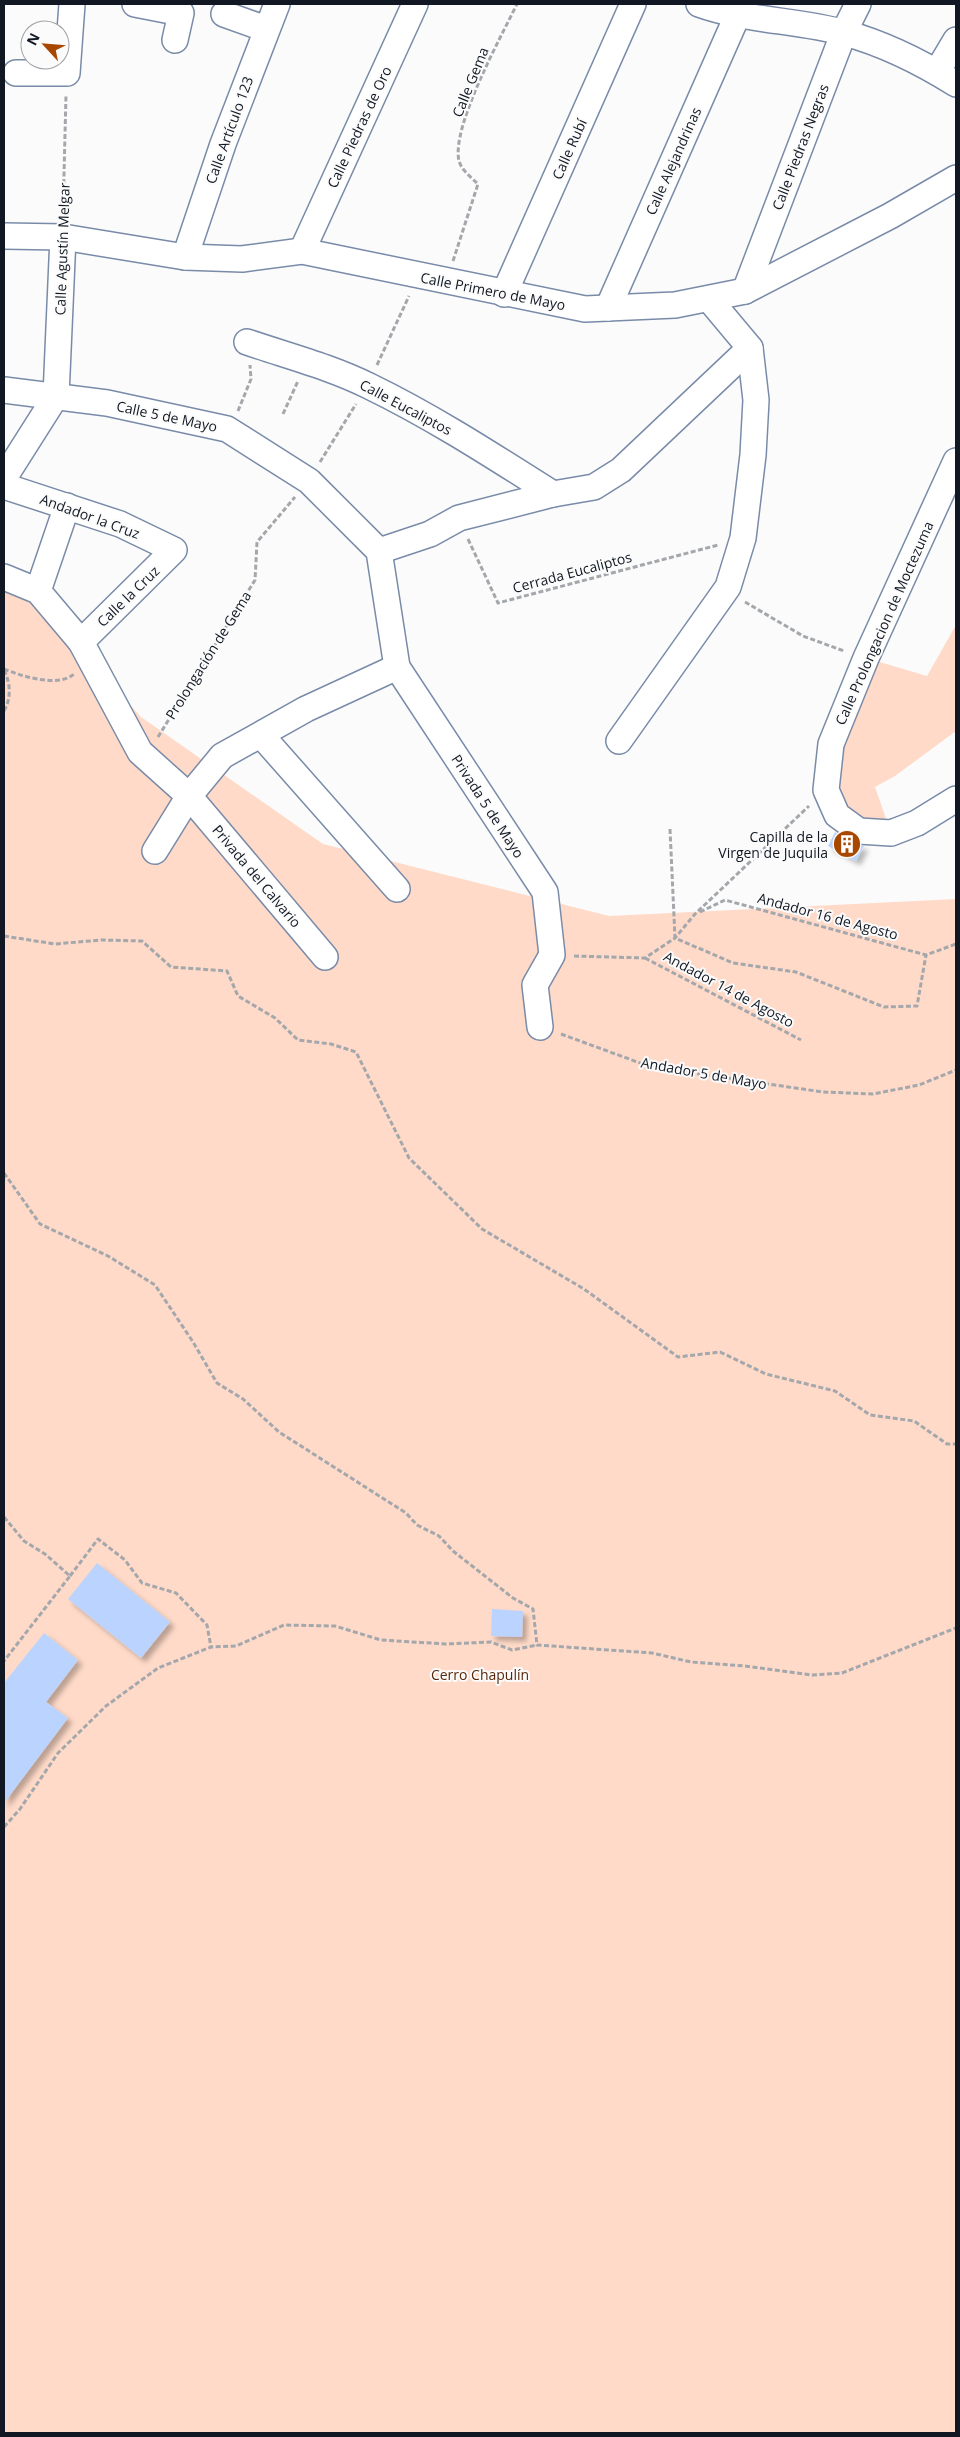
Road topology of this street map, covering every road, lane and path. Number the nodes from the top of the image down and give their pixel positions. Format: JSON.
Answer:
{"nodes":[{"id":1,"x":72,"y":4,"type":"edge"},
{"id":2,"x":135,"y":4,"type":"edge"},
{"id":3,"x":277,"y":4,"type":"edge"},
{"id":4,"x":415,"y":4,"type":"edge"},
{"id":5,"x":517,"y":4,"type":"edge"},
{"id":6,"x":633,"y":4,"type":"edge"},
{"id":7,"x":699,"y":4,"type":"edge"},
{"id":8,"x":858,"y":4,"type":"edge"},
{"id":9,"x":224,"y":14,"type":"dead end"},
{"id":10,"x":738,"y":14,"type":"junction"},
{"id":11,"x":266,"y":29,"type":"junction"},
{"id":12,"x":844,"y":32,"type":"junction"},
{"id":13,"x":175,"y":40,"type":"dead end"},
{"id":14,"x":956,"y":40,"type":"edge"},
{"id":15,"x":16,"y":73,"type":"dead end"},
{"id":16,"x":66,"y":73,"type":"junction"},
{"id":17,"x":946,"y":78,"type":"edge"},
{"id":18,"x":956,"y":178,"type":"edge"},
{"id":19,"x":4,"y":236,"type":"edge"},
{"id":20,"x":63,"y":237,"type":"junction"},
{"id":21,"x":302,"y":251,"type":"junction"},
{"id":22,"x":185,"y":257,"type":"junction"},
{"id":23,"x":418,"y":276,"type":"junction"},
{"id":24,"x":447,"y":280,"type":"junction"},
{"id":25,"x":745,"y":291,"type":"junction"},
{"id":26,"x":504,"y":294,"type":"junction"},
{"id":27,"x":709,"y":299,"type":"junction"},
{"id":28,"x":608,"y":308,"type":"junction"},
{"id":29,"x":247,"y":342,"type":"joint"},
{"id":30,"x":750,"y":348,"type":"junction"},
{"id":31,"x":307,"y":362,"type":"junction"},
{"id":32,"x":368,"y":385,"type":"junction"},
{"id":33,"x":4,"y":390,"type":"edge"},
{"id":34,"x":56,"y":396,"type":"junction"},
{"id":35,"x":283,"y":414,"type":"dead end"},
{"id":36,"x":227,"y":429,"type":"junction"},
{"id":37,"x":956,"y":461,"type":"edge"},
{"id":38,"x":4,"y":478,"type":"edge"},
{"id":39,"x":309,"y":481,"type":"junction"},
{"id":40,"x":4,"y":486,"type":"edge"},
{"id":41,"x":553,"y":494,"type":"junction"},
{"id":42,"x":67,"y":506,"type":"junction"},
{"id":43,"x":459,"y":518,"type":"junction"},
{"id":44,"x":743,"y":538,"type":"junction"},
{"id":45,"x":174,"y":550,"type":"joint"},
{"id":46,"x":378,"y":551,"type":"junction"},
{"id":47,"x":4,"y":577,"type":"edge"},
{"id":48,"x":728,"y":587,"type":"junction"},
{"id":49,"x":38,"y":591,"type":"junction"},
{"id":50,"x":86,"y":652,"type":"junction"},
{"id":51,"x":866,"y":658,"type":"junction"},
{"id":52,"x":397,"y":667,"type":"junction"},
{"id":53,"x":4,"y":670,"type":"edge"},
{"id":54,"x":4,"y":711,"type":"edge"},
{"id":55,"x":261,"y":734,"type":"junction"},
{"id":56,"x":619,"y":741,"type":"dead end"},
{"id":57,"x":146,"y":756,"type":"junction"},
{"id":58,"x":826,"y":790,"type":"junction"},
{"id":59,"x":189,"y":796,"type":"junction"},
{"id":60,"x":955,"y":804,"type":"edge"},
{"id":61,"x":670,"y":829,"type":"dead end"},
{"id":62,"x":155,"y":851,"type":"dead end"},
{"id":63,"x":397,"y":890,"type":"dead end"},
{"id":64,"x":695,"y":914,"type":"junction"},
{"id":65,"x":4,"y":936,"type":"edge"},
{"id":66,"x":675,"y":938,"type":"junction"},
{"id":67,"x":956,"y":944,"type":"edge"},
{"id":68,"x":552,"y":955,"type":"junction"},
{"id":69,"x":926,"y":955,"type":"junction"},
{"id":70,"x":325,"y":956,"type":"dead end"},
{"id":71,"x":645,"y":958,"type":"junction"},
{"id":72,"x":540,"y":1027,"type":"joint"},
{"id":73,"x":801,"y":1040,"type":"dead end"},
{"id":74,"x":956,"y":1070,"type":"edge"},
{"id":75,"x":4,"y":1174,"type":"edge"},
{"id":76,"x":956,"y":1444,"type":"edge"},
{"id":77,"x":4,"y":1517,"type":"edge"},
{"id":78,"x":70,"y":1576,"type":"junction"},
{"id":79,"x":956,"y":1628,"type":"edge"},
{"id":80,"x":537,"y":1646,"type":"junction"},
{"id":81,"x":211,"y":1647,"type":"junction"},
{"id":82,"x":4,"y":1661,"type":"edge"},
{"id":83,"x":4,"y":1827,"type":"edge"}],
"edges":[{"from":1,"to":16,"type":"street"},
{"from":2,"to":13,"type":"street"},
{"from":3,"to":11,"type":"street","name":"Calle Artículo 123"},
{"from":4,"to":21,"type":"street","name":"Calle Piedras de Oro"},
{"from":5,"to":24,"type":"path","name":"Calle Gema"},
{"from":6,"to":26,"type":"street","name":"Calle Rubí"},
{"from":7,"to":10,"type":"street"},
{"from":8,"to":12,"type":"street","name":"Calle Piedras Negras"},
{"from":9,"to":11,"type":"street"},
{"from":10,"to":12,"type":"street"},
{"from":10,"to":28,"type":"street","name":"Calle Alejandrinas"},
{"from":11,"to":22,"type":"street","name":"Calle Artículo 123"},
{"from":12,"to":17,"type":"street"},
{"from":12,"to":25,"type":"street","name":"Calle Piedras Negras"},
{"from":14,"to":17,"type":"street"},
{"from":15,"to":16,"type":"street"},
{"from":16,"to":20,"type":"path","name":"Calle Agustín Melgar"},
{"from":18,"to":25,"type":"street","name":"Calle Primero de Mayo"},
{"from":19,"to":20,"type":"street","name":"Calle Primero de Mayo"},
{"from":20,"to":22,"type":"street","name":"Calle Primero de Mayo"},
{"from":20,"to":34,"type":"street","name":"Calle Agustín Melgar"},
{"from":21,"to":22,"type":"street","name":"Calle Primero de Mayo"},
{"from":21,"to":23,"type":"street","name":"Calle Primero de Mayo"},
{"from":23,"to":24,"type":"street","name":"Calle Primero de Mayo"},
{"from":23,"to":32,"type":"path","name":"Prolongación de Gema"},
{"from":24,"to":26,"type":"street","name":"Calle Primero de Mayo"},
{"from":25,"to":27,"type":"street","name":"Calle Primero de Mayo"},
{"from":26,"to":28,"type":"street","name":"Calle Primero de Mayo"},
{"from":27,"to":28,"type":"street","name":"Calle Primero de Mayo"},
{"from":27,"to":30,"type":"street"},
{"from":29,"to":31,"type":"street","name":"Calle Eucaliptos"},
{"from":29,"to":36,"type":"path"},
{"from":30,"to":41,"type":"street"},
{"from":30,"to":44,"type":"street"},
{"from":31,"to":32,"type":"street","name":"Calle Eucaliptos"},
{"from":31,"to":35,"type":"path"},
{"from":32,"to":39,"type":"path","name":"Prolongación de Gema"},
{"from":32,"to":41,"type":"street","name":"Calle Eucaliptos"},
{"from":33,"to":34,"type":"street","name":"Calle 5 de Mayo"},
{"from":34,"to":36,"type":"street","name":"Calle 5 de Mayo"},
{"from":34,"to":38,"type":"street","name":"Calle Agustín Melgar"},
{"from":36,"to":39,"type":"street","name":"Calle 5 de Mayo"},
{"from":37,"to":51,"type":"street","name":"Calle Prolongacion de Moctezuma"},
{"from":39,"to":46,"type":"street","name":"Calle 5 de Mayo"},
{"from":39,"to":57,"type":"path","name":"Prolongación de Gema"},
{"from":40,"to":42,"type":"street","name":"Andador la Cruz"},
{"from":41,"to":43,"type":"street"},
{"from":42,"to":45,"type":"street","name":"Andador la Cruz"},
{"from":42,"to":49,"type":"street"},
{"from":43,"to":44,"type":"path","name":"Cerrada Eucaliptos"},
{"from":43,"to":46,"type":"street"},
{"from":44,"to":48,"type":"street"},
{"from":45,"to":50,"type":"street","name":"Calle la Cruz"},
{"from":46,"to":52,"type":"street"},
{"from":47,"to":49,"type":"street"},
{"from":48,"to":51,"type":"path"},
{"from":48,"to":56,"type":"street"},
{"from":49,"to":50,"type":"street"},
{"from":50,"to":53,"type":"path"},
{"from":50,"to":57,"type":"street"},
{"from":51,"to":58,"type":"street","name":"Calle Prolongacion de Moctezuma"},
{"from":52,"to":55,"type":"street"},
{"from":52,"to":68,"type":"street","name":"Privada 5 de Mayo"},
{"from":53,"to":54,"type":"path"},
{"from":55,"to":59,"type":"street"},
{"from":55,"to":63,"type":"street"},
{"from":57,"to":59,"type":"street"},
{"from":58,"to":60,"type":"street"},
{"from":58,"to":64,"type":"path"},
{"from":59,"to":62,"type":"street"},
{"from":59,"to":70,"type":"street","name":"Privada del Calvario"},
{"from":61,"to":66,"type":"path"},
{"from":64,"to":66,"type":"path"},
{"from":64,"to":69,"type":"path","name":"Andador 16 de Agosto"},
{"from":65,"to":76,"type":"path"},
{"from":66,"to":69,"type":"path"},
{"from":66,"to":71,"type":"path"},
{"from":67,"to":69,"type":"path"},
{"from":68,"to":71,"type":"path"},
{"from":68,"to":72,"type":"street"},
{"from":71,"to":73,"type":"path","name":"Andador 14 de Agosto"},
{"from":72,"to":74,"type":"path","name":"Andador 5 de Mayo"},
{"from":75,"to":80,"type":"path"},
{"from":77,"to":78,"type":"path"},
{"from":78,"to":81,"type":"path"},
{"from":78,"to":82,"type":"path"},
{"from":79,"to":80,"type":"path"},
{"from":80,"to":81,"type":"path"},
{"from":81,"to":83,"type":"path"}]}
